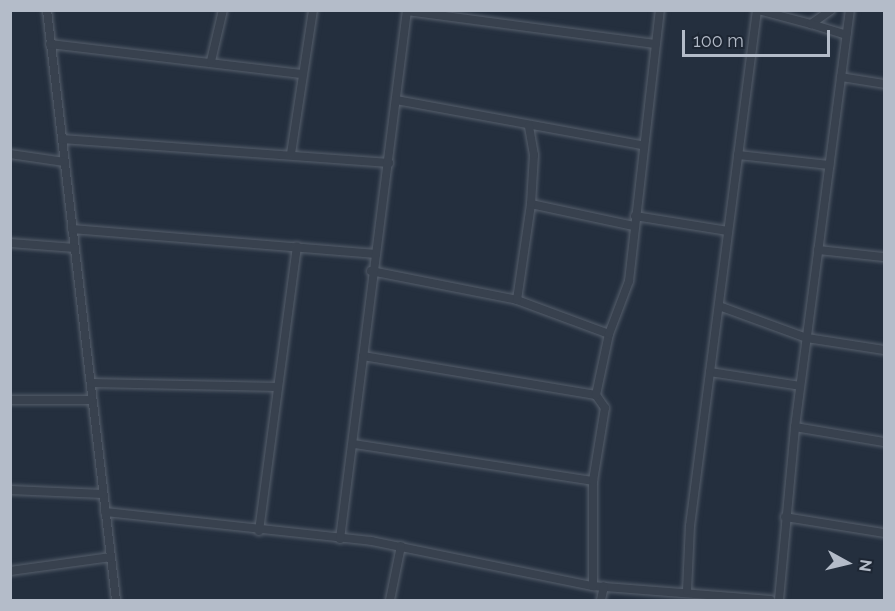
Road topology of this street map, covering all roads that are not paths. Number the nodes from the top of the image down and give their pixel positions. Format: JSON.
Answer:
{"nodes":[{"id":1,"x":46,"y":10,"type":"edge"},
{"id":2,"x":223,"y":10,"type":"edge"},
{"id":3,"x":313,"y":10,"type":"edge"},
{"id":4,"x":660,"y":10,"type":"edge"},
{"id":5,"x":758,"y":10,"type":"edge"},
{"id":6,"x":831,"y":10,"type":"edge"},
{"id":7,"x":850,"y":10,"type":"edge"},
{"id":8,"x":407,"y":11,"type":"edge"},
{"id":9,"x":812,"y":24,"type":"junction"},
{"id":10,"x":846,"y":35,"type":"junction"},
{"id":11,"x":50,"y":44,"type":"junction"},
{"id":12,"x":655,"y":44,"type":"junction"},
{"id":13,"x":212,"y":61,"type":"junction"},
{"id":14,"x":302,"y":74,"type":"junction"},
{"id":15,"x":841,"y":77,"type":"junction"},
{"id":16,"x":885,"y":84,"type":"edge"},
{"id":17,"x":396,"y":100,"type":"junction"},
{"id":18,"x":529,"y":126,"type":"junction"},
{"id":19,"x":62,"y":139,"type":"junction"},
{"id":20,"x":642,"y":145,"type":"junction"},
{"id":21,"x":10,"y":154,"type":"edge"},
{"id":22,"x":291,"y":154,"type":"junction"},
{"id":23,"x":738,"y":155,"type":"junction"},
{"id":24,"x":64,"y":162,"type":"junction"},
{"id":25,"x":389,"y":163,"type":"junction"},
{"id":26,"x":829,"y":165,"type":"junction"},
{"id":27,"x":531,"y":204,"type":"junction"},
{"id":28,"x":635,"y":216,"type":"junction"},
{"id":29,"x":634,"y":226,"type":"junction"},
{"id":30,"x":72,"y":229,"type":"junction"},
{"id":31,"x":728,"y":231,"type":"junction"},
{"id":32,"x":10,"y":243,"type":"edge"},
{"id":33,"x":297,"y":246,"type":"junction"},
{"id":34,"x":75,"y":249,"type":"junction"},
{"id":35,"x":818,"y":249,"type":"junction"},
{"id":36,"x":373,"y":254,"type":"junction"},
{"id":37,"x":885,"y":257,"type":"edge"},
{"id":38,"x":371,"y":271,"type":"junction"},
{"id":39,"x":517,"y":300,"type":"junction"},
{"id":40,"x":719,"y":306,"type":"junction"},
{"id":41,"x":609,"y":334,"type":"junction"},
{"id":42,"x":807,"y":338,"type":"junction"},
{"id":43,"x":885,"y":350,"type":"edge"},
{"id":44,"x":363,"y":356,"type":"junction"},
{"id":45,"x":710,"y":372,"type":"junction"},
{"id":46,"x":90,"y":383,"type":"junction"},
{"id":47,"x":800,"y":386,"type":"junction"},
{"id":48,"x":278,"y":387,"type":"junction"},
{"id":49,"x":597,"y":395,"type":"junction"},
{"id":50,"x":10,"y":400,"type":"edge"},
{"id":51,"x":92,"y":400,"type":"junction"},
{"id":52,"x":795,"y":427,"type":"junction"},
{"id":53,"x":885,"y":442,"type":"edge"},
{"id":54,"x":354,"y":444,"type":"junction"},
{"id":55,"x":593,"y":481,"type":"junction"},
{"id":56,"x":10,"y":490,"type":"edge"},
{"id":57,"x":103,"y":494,"type":"junction"},
{"id":58,"x":105,"y":512,"type":"junction"},
{"id":59,"x":785,"y":517,"type":"junction"},
{"id":60,"x":259,"y":531,"type":"junction"},
{"id":61,"x":885,"y":533,"type":"edge"},
{"id":62,"x":340,"y":539,"type":"junction"},
{"id":63,"x":401,"y":546,"type":"junction"},
{"id":64,"x":111,"y":557,"type":"junction"},
{"id":65,"x":10,"y":571,"type":"edge"},
{"id":66,"x":593,"y":586,"type":"junction"},
{"id":67,"x":604,"y":586,"type":"junction"},
{"id":68,"x":687,"y":591,"type":"junction"},
{"id":69,"x":116,"y":600,"type":"edge"},
{"id":70,"x":390,"y":600,"type":"edge"},
{"id":71,"x":601,"y":600,"type":"edge"},
{"id":72,"x":770,"y":600,"type":"edge"},
{"id":73,"x":779,"y":600,"type":"edge"}],
"edges":[{"from":1,"to":11,"type":"street"},
{"from":2,"to":13,"type":"street"},
{"from":3,"to":14,"type":"street"},
{"from":4,"to":12,"type":"street"},
{"from":5,"to":9,"type":"street"},
{"from":5,"to":23,"type":"street"},
{"from":6,"to":9,"type":"street"},
{"from":7,"to":10,"type":"street"},
{"from":8,"to":12,"type":"street"},
{"from":8,"to":17,"type":"street"},
{"from":9,"to":10,"type":"street"},
{"from":10,"to":15,"type":"street"},
{"from":11,"to":13,"type":"street"},
{"from":11,"to":19,"type":"street"},
{"from":12,"to":20,"type":"street"},
{"from":13,"to":14,"type":"street"},
{"from":14,"to":22,"type":"street"},
{"from":15,"to":16,"type":"street"},
{"from":15,"to":26,"type":"street"},
{"from":17,"to":18,"type":"street"},
{"from":17,"to":25,"type":"street"},
{"from":18,"to":20,"type":"street"},
{"from":18,"to":27,"type":"street"},
{"from":19,"to":22,"type":"street"},
{"from":19,"to":24,"type":"street"},
{"from":20,"to":28,"type":"street"},
{"from":21,"to":24,"type":"street"},
{"from":22,"to":25,"type":"street"},
{"from":23,"to":26,"type":"street"},
{"from":23,"to":31,"type":"street"},
{"from":24,"to":30,"type":"street"},
{"from":25,"to":36,"type":"street"},
{"from":26,"to":35,"type":"street"},
{"from":27,"to":29,"type":"street"},
{"from":27,"to":39,"type":"street"},
{"from":28,"to":29,"type":"street"},
{"from":28,"to":31,"type":"street"},
{"from":29,"to":41,"type":"street"},
{"from":30,"to":33,"type":"street"},
{"from":30,"to":34,"type":"street"},
{"from":31,"to":40,"type":"street"},
{"from":32,"to":34,"type":"street"},
{"from":33,"to":36,"type":"street"},
{"from":33,"to":48,"type":"street"},
{"from":34,"to":46,"type":"street"},
{"from":35,"to":37,"type":"street"},
{"from":35,"to":42,"type":"street"},
{"from":36,"to":38,"type":"street"},
{"from":38,"to":39,"type":"street"},
{"from":38,"to":44,"type":"street"},
{"from":39,"to":41,"type":"street"},
{"from":40,"to":42,"type":"street"},
{"from":40,"to":45,"type":"street"},
{"from":41,"to":49,"type":"street"},
{"from":42,"to":43,"type":"street"},
{"from":42,"to":47,"type":"street"},
{"from":44,"to":49,"type":"street"},
{"from":44,"to":54,"type":"street"},
{"from":45,"to":47,"type":"street"},
{"from":45,"to":68,"type":"street"},
{"from":46,"to":48,"type":"street"},
{"from":46,"to":51,"type":"street"},
{"from":47,"to":52,"type":"street"},
{"from":48,"to":60,"type":"street"},
{"from":49,"to":55,"type":"street"},
{"from":50,"to":51,"type":"street"},
{"from":51,"to":57,"type":"street"},
{"from":52,"to":53,"type":"street"},
{"from":52,"to":59,"type":"street"},
{"from":54,"to":55,"type":"street"},
{"from":54,"to":62,"type":"street"},
{"from":55,"to":66,"type":"street"},
{"from":56,"to":57,"type":"street"},
{"from":57,"to":58,"type":"street"},
{"from":58,"to":60,"type":"street"},
{"from":58,"to":64,"type":"street"},
{"from":59,"to":61,"type":"street"},
{"from":59,"to":73,"type":"street"},
{"from":60,"to":62,"type":"street"},
{"from":62,"to":63,"type":"street"},
{"from":63,"to":66,"type":"street"},
{"from":63,"to":70,"type":"street"},
{"from":64,"to":65,"type":"street"},
{"from":64,"to":69,"type":"street"},
{"from":66,"to":67,"type":"street"},
{"from":67,"to":68,"type":"street"},
{"from":67,"to":71,"type":"street"},
{"from":68,"to":72,"type":"street"}]}
